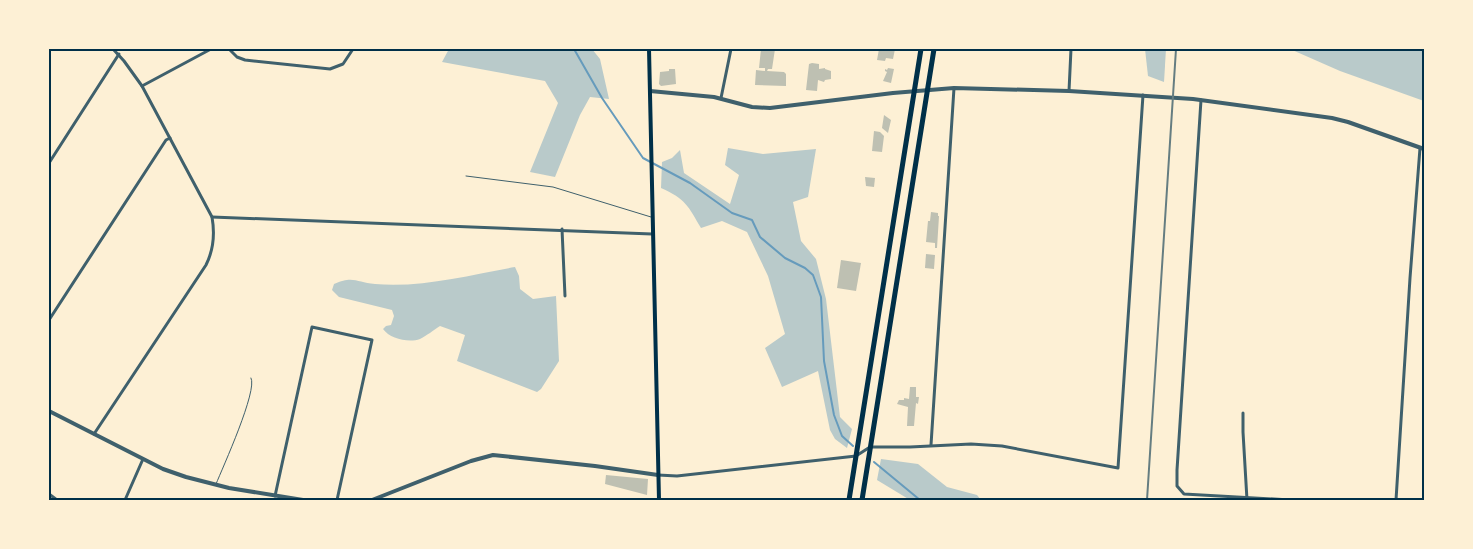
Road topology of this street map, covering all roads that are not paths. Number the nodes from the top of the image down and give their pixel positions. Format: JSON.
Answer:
{"nodes":[{"id":1,"x":113,"y":49,"type":"edge"},
{"id":2,"x":211,"y":49,"type":"edge"},
{"id":3,"x":229,"y":49,"type":"edge"},
{"id":4,"x":353,"y":49,"type":"edge"},
{"id":5,"x":649,"y":49,"type":"edge"},
{"id":6,"x":731,"y":49,"type":"edge"},
{"id":7,"x":921,"y":49,"type":"edge"},
{"id":8,"x":934,"y":49,"type":"edge"},
{"id":9,"x":1071,"y":49,"type":"edge"},
{"id":10,"x":119,"y":54,"type":"junction"},
{"id":11,"x":142,"y":86,"type":"junction"},
{"id":12,"x":954,"y":88,"type":"junction"},
{"id":13,"x":927,"y":89,"type":"junction"},
{"id":14,"x":914,"y":90,"type":"junction"},
{"id":15,"x":650,"y":91,"type":"junction"},
{"id":16,"x":1069,"y":91,"type":"junction"},
{"id":17,"x":1143,"y":95,"type":"junction"},
{"id":18,"x":721,"y":98,"type":"junction"},
{"id":19,"x":1201,"y":99,"type":"junction"},
{"id":20,"x":170,"y":138,"type":"junction"},
{"id":21,"x":1422,"y":149,"type":"edge"},
{"id":22,"x":49,"y":163,"type":"edge"},
{"id":23,"x":466,"y":176,"type":"dead end"},
{"id":24,"x":652,"y":217,"type":"junction"},
{"id":25,"x":212,"y":218,"type":"junction"},
{"id":26,"x":562,"y":229,"type":"junction"},
{"id":27,"x":652,"y":234,"type":"junction"},
{"id":28,"x":565,"y":296,"type":"dead end"},
{"id":29,"x":49,"y":320,"type":"edge"},
{"id":30,"x":251,"y":378,"type":"dead end"},
{"id":31,"x":49,"y":411,"type":"edge"},
{"id":32,"x":1243,"y":413,"type":"dead end"},
{"id":33,"x":94,"y":434,"type":"junction"},
{"id":34,"x":931,"y":445,"type":"junction"},
{"id":35,"x":870,"y":447,"type":"junction"},
{"id":36,"x":856,"y":456,"type":"junction"},
{"id":37,"x":143,"y":459,"type":"junction"},
{"id":38,"x":658,"y":475,"type":"junction"},
{"id":39,"x":215,"y":485,"type":"junction"},
{"id":40,"x":49,"y":494,"type":"edge"},
{"id":41,"x":275,"y":496,"type":"junction"},
{"id":42,"x":1247,"y":499,"type":"edge"},
{"id":43,"x":57,"y":500,"type":"edge"},
{"id":44,"x":125,"y":500,"type":"edge"},
{"id":45,"x":303,"y":500,"type":"edge"},
{"id":46,"x":337,"y":500,"type":"edge"},
{"id":47,"x":372,"y":500,"type":"edge"},
{"id":48,"x":659,"y":500,"type":"edge"},
{"id":49,"x":849,"y":500,"type":"edge"},
{"id":50,"x":862,"y":500,"type":"edge"},
{"id":51,"x":1290,"y":500,"type":"edge"},
{"id":52,"x":1396,"y":500,"type":"edge"}],
"edges":[{"from":1,"to":10,"type":"street"},
{"from":2,"to":11,"type":"street"},
{"from":3,"to":4,"type":"street"},
{"from":5,"to":15,"type":"main road"},
{"from":6,"to":18,"type":"street"},
{"from":7,"to":14,"type":"highway"},
{"from":8,"to":13,"type":"highway"},
{"from":9,"to":16,"type":"street"},
{"from":10,"to":11,"type":"street"},
{"from":10,"to":22,"type":"street"},
{"from":11,"to":20,"type":"street"},
{"from":12,"to":13,"type":"street"},
{"from":12,"to":16,"type":"street"},
{"from":12,"to":34,"type":"street"},
{"from":13,"to":14,"type":"street"},
{"from":13,"to":35,"type":"highway"},
{"from":14,"to":18,"type":"street"},
{"from":14,"to":36,"type":"highway"},
{"from":15,"to":18,"type":"street"},
{"from":15,"to":24,"type":"main road"},
{"from":16,"to":17,"type":"street"},
{"from":17,"to":19,"type":"street"},
{"from":17,"to":34,"type":"street"},
{"from":19,"to":21,"type":"street"},
{"from":19,"to":42,"type":"street"},
{"from":20,"to":25,"type":"street"},
{"from":20,"to":29,"type":"street"},
{"from":21,"to":52,"type":"street"},
{"from":23,"to":24,"type":"lane"},
{"from":24,"to":27,"type":"main road"},
{"from":25,"to":26,"type":"street"},
{"from":25,"to":33,"type":"street"},
{"from":26,"to":27,"type":"street"},
{"from":26,"to":28,"type":"street"},
{"from":27,"to":38,"type":"main road"},
{"from":30,"to":39,"type":"lane"},
{"from":31,"to":33,"type":"street"},
{"from":32,"to":42,"type":"street"},
{"from":33,"to":37,"type":"street"},
{"from":34,"to":35,"type":"street"},
{"from":35,"to":36,"type":"street"},
{"from":35,"to":50,"type":"highway"},
{"from":36,"to":38,"type":"street"},
{"from":36,"to":49,"type":"highway"},
{"from":37,"to":39,"type":"street"},
{"from":37,"to":44,"type":"street"},
{"from":38,"to":47,"type":"street"},
{"from":38,"to":48,"type":"main road"},
{"from":39,"to":41,"type":"street"},
{"from":40,"to":43,"type":"street"},
{"from":41,"to":45,"type":"street"},
{"from":41,"to":46,"type":"street"},
{"from":42,"to":51,"type":"street"}]}
